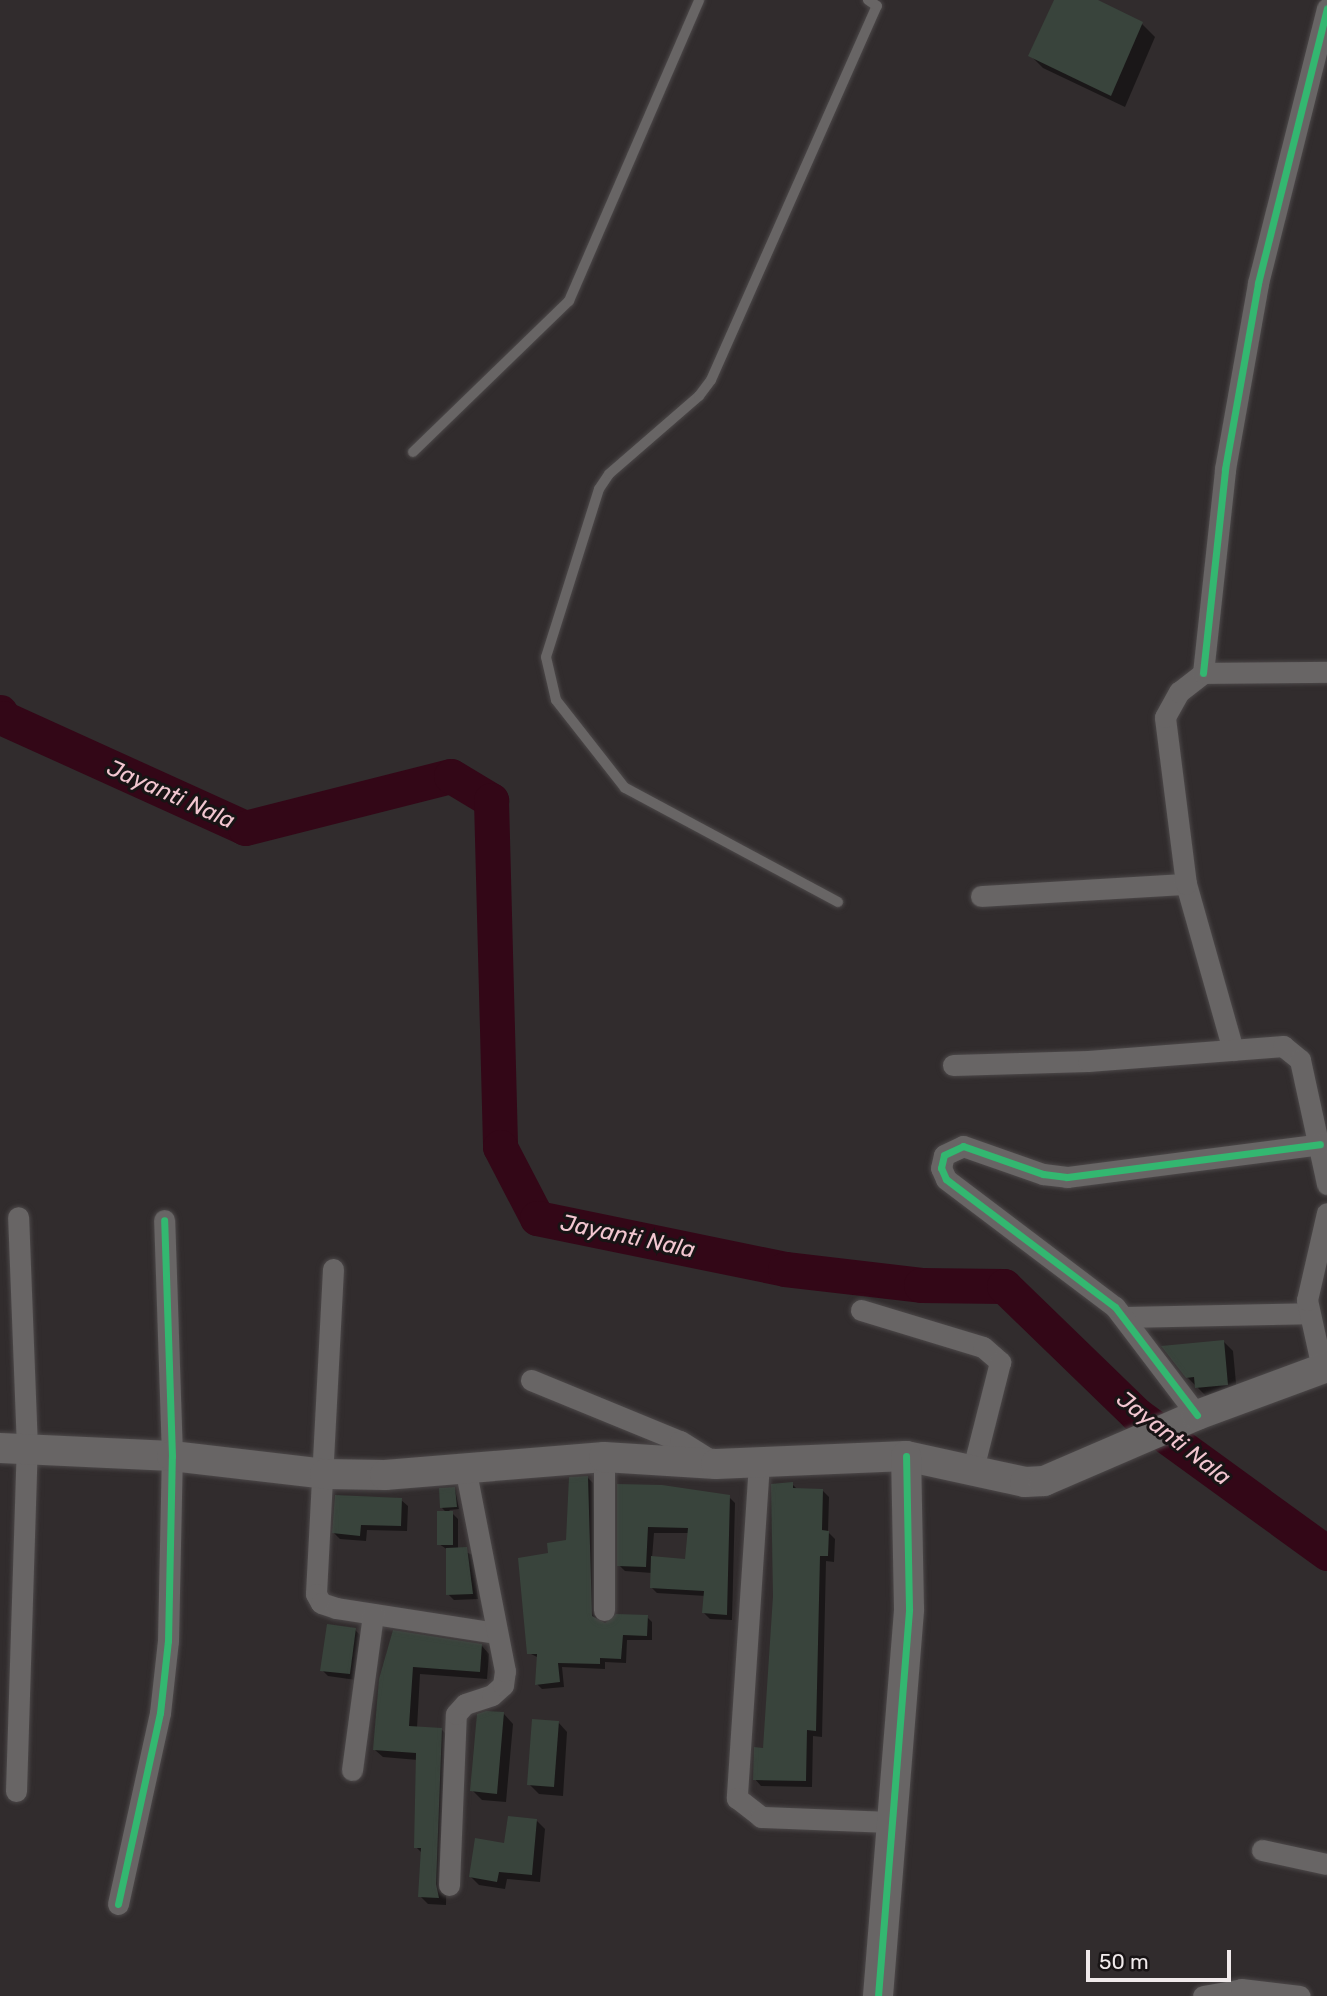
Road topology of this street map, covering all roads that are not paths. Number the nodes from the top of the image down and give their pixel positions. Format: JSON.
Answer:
{"nodes":[{"id":1,"x":699,"y":0,"type":"edge"},
{"id":2,"x":868,"y":0,"type":"edge"},
{"id":3,"x":1327,"y":9,"type":"edge"},
{"id":4,"x":412,"y":452,"type":"dead end"},
{"id":5,"x":1327,"y":672,"type":"edge"},
{"id":6,"x":1203,"y":673,"type":"junction"},
{"id":7,"x":1186,"y":884,"type":"junction"},
{"id":8,"x":981,"y":896,"type":"dead end"},
{"id":9,"x":838,"y":902,"type":"dead end"},
{"id":10,"x":1233,"y":1050,"type":"junction"},
{"id":11,"x":953,"y":1065,"type":"dead end"},
{"id":12,"x":1320,"y":1144,"type":"junction"},
{"id":13,"x":1327,"y":1184,"type":"edge"},
{"id":14,"x":1327,"y":1213,"type":"edge"},
{"id":15,"x":18,"y":1217,"type":"dead end"},
{"id":16,"x":164,"y":1220,"type":"dead end"},
{"id":17,"x":333,"y":1269,"type":"dead end"},
{"id":18,"x":861,"y":1310,"type":"dead end"},
{"id":19,"x":1308,"y":1313,"type":"junction"},
{"id":20,"x":1124,"y":1317,"type":"junction"},
{"id":21,"x":1325,"y":1368,"type":"edge"},
{"id":22,"x":531,"y":1380,"type":"dead end"},
{"id":23,"x":1196,"y":1415,"type":"junction"},
{"id":24,"x":13,"y":1448,"type":"edge"},
{"id":25,"x":172,"y":1456,"type":"junction"},
{"id":26,"x":906,"y":1456,"type":"junction"},
{"id":27,"x":604,"y":1457,"type":"junction"},
{"id":28,"x":759,"y":1463,"type":"junction"},
{"id":29,"x":716,"y":1464,"type":"junction"},
{"id":30,"x":465,"y":1468,"type":"junction"},
{"id":31,"x":973,"y":1469,"type":"junction"},
{"id":32,"x":325,"y":1474,"type":"junction"},
{"id":33,"x":604,"y":1610,"type":"dead end"},
{"id":34,"x":373,"y":1614,"type":"junction"},
{"id":35,"x":496,"y":1633,"type":"junction"},
{"id":36,"x":352,"y":1770,"type":"dead end"},
{"id":37,"x":16,"y":1791,"type":"dead end"},
{"id":38,"x":892,"y":1822,"type":"junction"},
{"id":39,"x":1262,"y":1850,"type":"dead end"},
{"id":40,"x":1327,"y":1864,"type":"edge"},
{"id":41,"x":449,"y":1885,"type":"dead end"},
{"id":42,"x":118,"y":1904,"type":"dead end"},
{"id":43,"x":878,"y":1996,"type":"edge"},
{"id":44,"x":1203,"y":1996,"type":"edge"},
{"id":45,"x":1300,"y":1996,"type":"edge"}],
"edges":[{"from":1,"to":4,"type":"lane"},
{"from":2,"to":9,"type":"lane"},
{"from":3,"to":6,"type":"street"},
{"from":5,"to":6,"type":"street"},
{"from":6,"to":7,"type":"street"},
{"from":7,"to":8,"type":"street"},
{"from":7,"to":10,"type":"street"},
{"from":10,"to":11,"type":"street"},
{"from":10,"to":12,"type":"street"},
{"from":12,"to":13,"type":"street"},
{"from":12,"to":20,"type":"street"},
{"from":14,"to":19,"type":"street"},
{"from":15,"to":24,"type":"street"},
{"from":16,"to":25,"type":"street"},
{"from":17,"to":32,"type":"street"},
{"from":18,"to":31,"type":"street"},
{"from":19,"to":20,"type":"street"},
{"from":19,"to":21,"type":"street"},
{"from":20,"to":23,"type":"street"},
{"from":21,"to":23,"type":"main road"},
{"from":22,"to":29,"type":"street"},
{"from":23,"to":31,"type":"main road"},
{"from":24,"to":25,"type":"main road"},
{"from":24,"to":37,"type":"street"},
{"from":25,"to":32,"type":"main road"},
{"from":25,"to":42,"type":"street"},
{"from":26,"to":28,"type":"main road"},
{"from":26,"to":31,"type":"main road"},
{"from":26,"to":38,"type":"main road"},
{"from":27,"to":29,"type":"main road"},
{"from":27,"to":30,"type":"main road"},
{"from":27,"to":33,"type":"street"},
{"from":28,"to":29,"type":"main road"},
{"from":28,"to":38,"type":"street"},
{"from":30,"to":32,"type":"main road"},
{"from":30,"to":35,"type":"street"},
{"from":32,"to":34,"type":"street"},
{"from":34,"to":35,"type":"street"},
{"from":34,"to":36,"type":"street"},
{"from":35,"to":41,"type":"street"},
{"from":38,"to":43,"type":"main road"},
{"from":39,"to":40,"type":"street"},
{"from":44,"to":45,"type":"street"}]}
